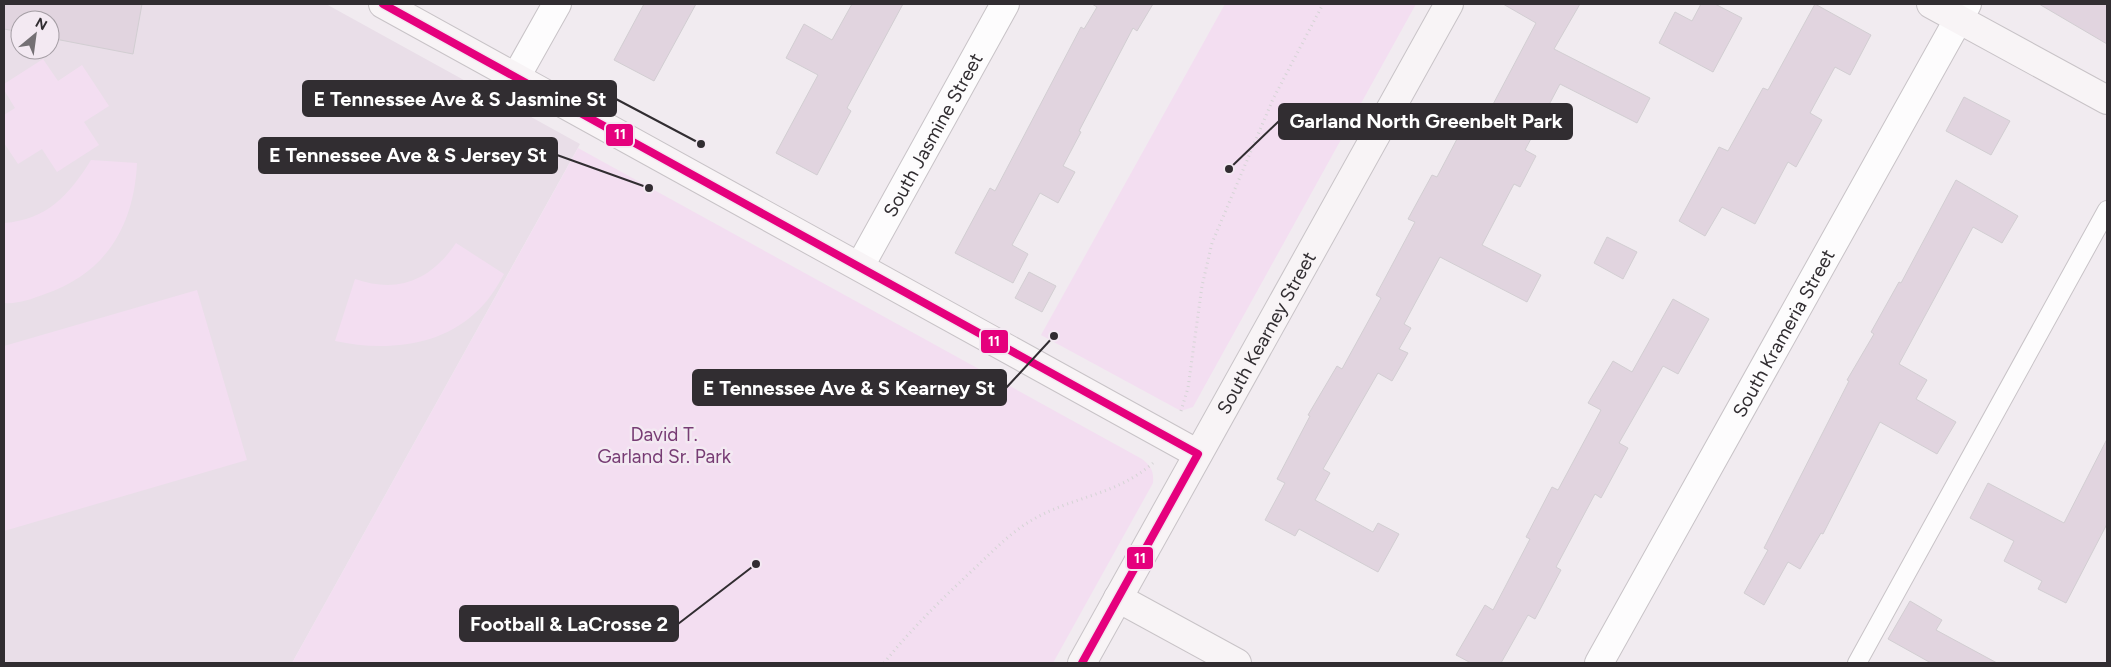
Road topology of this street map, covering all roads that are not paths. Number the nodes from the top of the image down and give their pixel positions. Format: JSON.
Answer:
{"nodes":[{"id":1,"x":383,"y":4,"type":"edge"},
{"id":2,"x":557,"y":4,"type":"edge"},
{"id":3,"x":1005,"y":4,"type":"edge"},
{"id":4,"x":1449,"y":4,"type":"edge"},
{"id":5,"x":1931,"y":4,"type":"edge"},
{"id":6,"x":1963,"y":12,"type":"edge"},
{"id":7,"x":516,"y":77,"type":"junction"},
{"id":8,"x":2107,"y":100,"type":"edge"},
{"id":9,"x":2107,"y":210,"type":"edge"},
{"id":10,"x":860,"y":266,"type":"junction"},
{"id":11,"x":1198,"y":454,"type":"junction"},
{"id":12,"x":1118,"y":598,"type":"junction"},
{"id":13,"x":1082,"y":663,"type":"edge"},
{"id":14,"x":1237,"y":663,"type":"edge"},
{"id":15,"x":1599,"y":663,"type":"edge"},
{"id":16,"x":1857,"y":663,"type":"edge"}],
"edges":[{"from":1,"to":7,"type":"street"},
{"from":2,"to":7,"type":"street"},
{"from":3,"to":10,"type":"street","name":"South Jasmine Street"},
{"from":4,"to":11,"type":"street","name":"South Kearney Street"},
{"from":5,"to":6,"type":"street"},
{"from":6,"to":8,"type":"street"},
{"from":6,"to":15,"type":"street","name":"South Krameria Street"},
{"from":7,"to":10,"type":"street"},
{"from":9,"to":16,"type":"lane"},
{"from":10,"to":11,"type":"street"},
{"from":11,"to":12,"type":"street","name":"South Kearney Street"},
{"from":12,"to":13,"type":"street","name":"South Kearney Street"},
{"from":12,"to":14,"type":"street"}]}
